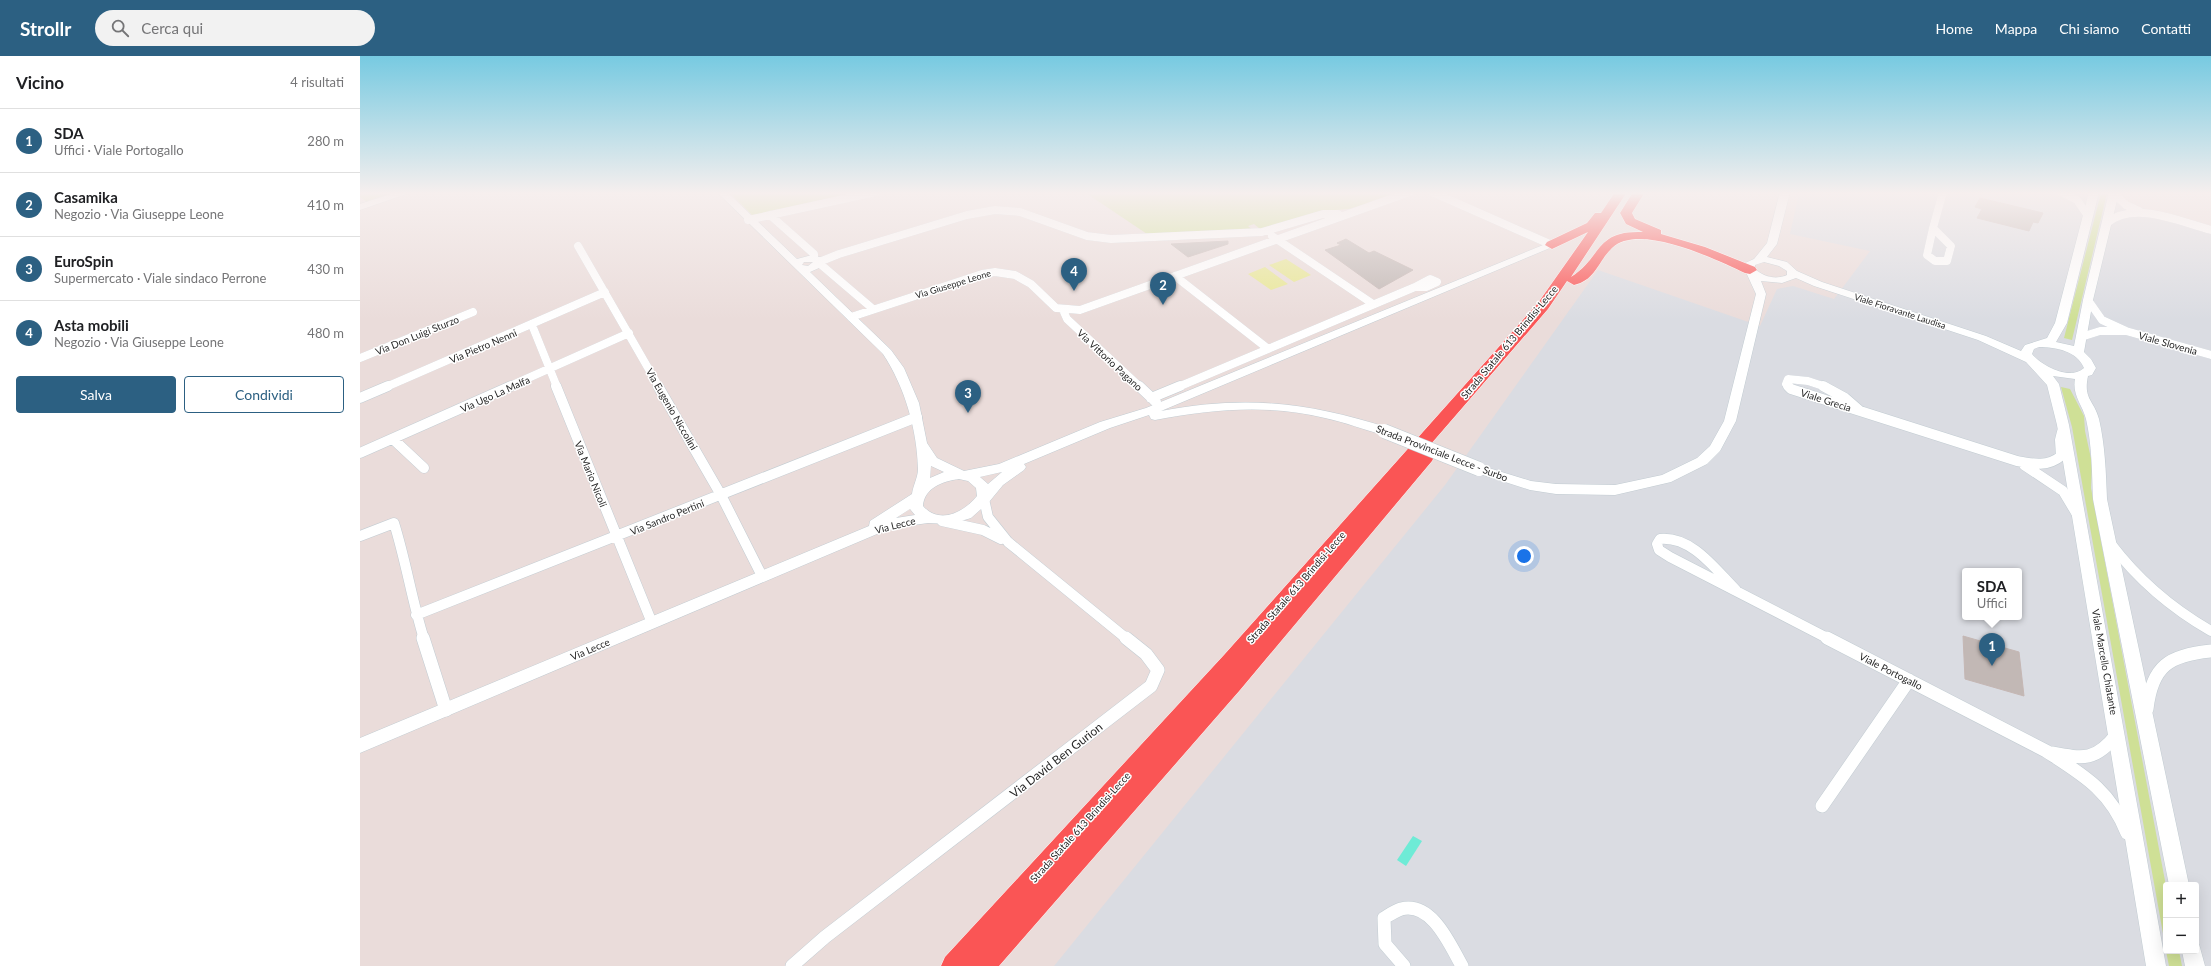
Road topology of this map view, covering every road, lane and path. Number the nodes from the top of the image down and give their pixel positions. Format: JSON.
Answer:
{"nodes":[{"id":1,"x":764,"y":234,"type":"edge"},
{"id":2,"x":792,"y":234,"type":"edge"},
{"id":3,"x":903,"y":234,"type":"edge"},
{"id":4,"x":1083,"y":234,"type":"edge"},
{"id":5,"x":1197,"y":234,"type":"edge"},
{"id":6,"x":1270,"y":234,"type":"edge"},
{"id":7,"x":1289,"y":234,"type":"edge"},
{"id":8,"x":1528,"y":234,"type":"edge"},
{"id":9,"x":1574,"y":234,"type":"edge"},
{"id":10,"x":1594,"y":234,"type":"edge"},
{"id":11,"x":1605,"y":234,"type":"edge"},
{"id":12,"x":1663,"y":234,"type":"edge"},
{"id":13,"x":1774,"y":234,"type":"edge"},
{"id":14,"x":1932,"y":234,"type":"edge"},
{"id":15,"x":1939,"y":234,"type":"edge"},
{"id":16,"x":2083,"y":234,"type":"edge"},
{"id":17,"x":2104,"y":234,"type":"edge"},
{"id":18,"x":1276,"y":239,"type":"junction"},
{"id":19,"x":1772,"y":244,"type":"junction"},
{"id":20,"x":1552,"y":245,"type":"junction"},
{"id":21,"x":578,"y":246,"type":"dead end"},
{"id":22,"x":776,"y":246,"type":"junction"},
{"id":23,"x":816,"y":261,"type":"junction"},
{"id":24,"x":1783,"y":264,"type":"junction"},
{"id":25,"x":1753,"y":266,"type":"junction"},
{"id":26,"x":798,"y":267,"type":"junction"},
{"id":27,"x":1175,"y":276,"type":"junction"},
{"id":28,"x":1789,"y":277,"type":"junction"},
{"id":29,"x":1574,"y":281,"type":"junction"},
{"id":30,"x":1415,"y":287,"type":"dead end"},
{"id":31,"x":822,"y":290,"type":"junction"},
{"id":32,"x":606,"y":292,"type":"junction"},
{"id":33,"x":1761,"y":294,"type":"junction"},
{"id":34,"x":2088,"y":300,"type":"junction"},
{"id":35,"x":1373,"y":304,"type":"junction"},
{"id":36,"x":873,"y":309,"type":"junction"},
{"id":37,"x":1063,"y":310,"type":"junction"},
{"id":38,"x":473,"y":312,"type":"dead end"},
{"id":39,"x":851,"y":317,"type":"junction"},
{"id":40,"x":532,"y":325,"type":"junction"},
{"id":41,"x":2126,"y":331,"type":"junction"},
{"id":42,"x":629,"y":333,"type":"junction"},
{"id":43,"x":2081,"y":337,"type":"junction"},
{"id":44,"x":1982,"y":338,"type":"junction"},
{"id":45,"x":2038,"y":344,"type":"junction"},
{"id":46,"x":1267,"y":348,"type":"junction"},
{"id":47,"x":2078,"y":354,"type":"junction"},
{"id":48,"x":2211,"y":355,"type":"edge"},
{"id":49,"x":360,"y":358,"type":"edge"},
{"id":50,"x":2033,"y":362,"type":"junction"},
{"id":51,"x":549,"y":370,"type":"junction"},
{"id":52,"x":2082,"y":375,"type":"junction"},
{"id":53,"x":360,"y":398,"type":"edge"},
{"id":54,"x":1151,"y":398,"type":"junction"},
{"id":55,"x":1161,"y":406,"type":"junction"},
{"id":56,"x":1860,"y":411,"type":"junction"},
{"id":57,"x":917,"y":418,"type":"junction"},
{"id":58,"x":2063,"y":425,"type":"junction"},
{"id":59,"x":393,"y":439,"type":"junction"},
{"id":60,"x":921,"y":441,"type":"junction"},
{"id":61,"x":360,"y":453,"type":"edge"},
{"id":62,"x":2017,"y":461,"type":"junction"},
{"id":63,"x":1019,"y":467,"type":"junction"},
{"id":64,"x":424,"y":468,"type":"dead end"},
{"id":65,"x":966,"y":475,"type":"junction"},
{"id":66,"x":722,"y":495,"type":"junction"},
{"id":67,"x":918,"y":496,"type":"junction"},
{"id":68,"x":984,"y":499,"type":"junction"},
{"id":69,"x":2080,"y":518,"type":"junction"},
{"id":70,"x":932,"y":519,"type":"junction"},
{"id":71,"x":360,"y":536,"type":"edge"},
{"id":72,"x":616,"y":537,"type":"junction"},
{"id":73,"x":2108,"y":540,"type":"junction"},
{"id":74,"x":1008,"y":542,"type":"junction"},
{"id":75,"x":820,"y":552,"type":"junction"},
{"id":76,"x":762,"y":576,"type":"junction"},
{"id":77,"x":1736,"y":590,"type":"junction"},
{"id":78,"x":416,"y":615,"type":"junction"},
{"id":79,"x":652,"y":623,"type":"junction"},
{"id":80,"x":2211,"y":631,"type":"edge"},
{"id":81,"x":2211,"y":651,"type":"edge"},
{"id":82,"x":1909,"y":680,"type":"junction"},
{"id":83,"x":446,"y":710,"type":"junction"},
{"id":84,"x":2146,"y":717,"type":"junction"},
{"id":85,"x":2117,"y":734,"type":"junction"},
{"id":86,"x":360,"y":746,"type":"edge"},
{"id":87,"x":2046,"y":751,"type":"junction"},
{"id":88,"x":1822,"y":806,"type":"dead end"},
{"id":89,"x":2138,"y":856,"type":"junction"},
{"id":90,"x":2178,"y":882,"type":"edge"},
{"id":91,"x":2193,"y":954,"type":"edge"},
{"id":92,"x":792,"y":966,"type":"edge"},
{"id":93,"x":954,"y":966,"type":"edge"},
{"id":94,"x":981,"y":966,"type":"edge"},
{"id":95,"x":1404,"y":966,"type":"edge"},
{"id":96,"x":1462,"y":966,"type":"edge"},
{"id":97,"x":2156,"y":966,"type":"edge"},
{"id":98,"x":2195,"y":966,"type":"edge"}],
"edges":[{"from":1,"to":22,"type":"street"},
{"from":2,"to":23,"type":"street"},
{"from":3,"to":23,"type":"street"},
{"from":4,"to":5,"type":"street"},
{"from":6,"to":18,"type":"street"},
{"from":7,"to":18,"type":"street"},
{"from":8,"to":20,"type":"street"},
{"from":9,"to":20,"type":"highway"},
{"from":10,"to":93,"type":"highway","name":"Strada Statale 613 Brindisi-Lecce"},
{"from":11,"to":29,"type":"highway","name":"Strada Statale 613 Brindisi-Lecce"},
{"from":12,"to":25,"type":"highway"},
{"from":13,"to":19,"type":"street"},
{"from":14,"to":15,"type":"street"},
{"from":16,"to":45,"type":"street"},
{"from":17,"to":34,"type":"street"},
{"from":18,"to":27,"type":"street"},
{"from":18,"to":35,"type":"street"},
{"from":19,"to":24,"type":"street"},
{"from":19,"to":25,"type":"street"},
{"from":20,"to":55,"type":"street"},
{"from":21,"to":32,"type":"street","name":"Via Eugenio Niccolini"},
{"from":22,"to":23,"type":"street"},
{"from":22,"to":26,"type":"street"},
{"from":23,"to":26,"type":"street"},
{"from":23,"to":31,"type":"street"},
{"from":23,"to":36,"type":"street"},
{"from":24,"to":25,"type":"street"},
{"from":24,"to":28,"type":"street"},
{"from":25,"to":28,"type":"street","name":"Viale Fioravante Laudisa"},
{"from":25,"to":29,"type":"highway"},
{"from":25,"to":33,"type":"street"},
{"from":26,"to":31,"type":"street"},
{"from":27,"to":37,"type":"street"},
{"from":27,"to":46,"type":"street"},
{"from":28,"to":33,"type":"street"},
{"from":28,"to":44,"type":"street","name":"Viale Fioravante Laudisa"},
{"from":29,"to":94,"type":"highway","name":"Strada Statale 613 Brindisi-Lecce"},
{"from":30,"to":35,"type":"street"},
{"from":31,"to":39,"type":"street"},
{"from":32,"to":40,"type":"street","name":"Via Pietro Nenni"},
{"from":32,"to":42,"type":"street","name":"Via Eugenio Niccolini"},
{"from":33,"to":63,"type":"street","name":"Strada Provinciale Lecce - Surbo","bridge":true},
{"from":34,"to":41,"type":"street","name":"Viale Slovenia"},
{"from":34,"to":43,"type":"street"},
{"from":35,"to":46,"type":"street"},
{"from":36,"to":37,"type":"street","name":"Via Giuseppe Leone"},
{"from":36,"to":39,"type":"street","name":"Via Giuseppe Leone"},
{"from":37,"to":54,"type":"street","name":"Via Vittorio Pagano"},
{"from":38,"to":49,"type":"street","name":"Via Don Luigi Sturzo"},
{"from":39,"to":57,"type":"street"},
{"from":40,"to":51,"type":"street","name":"Via Mario Nicoli"},
{"from":40,"to":53,"type":"street","name":"Via Pietro Nenni"},
{"from":41,"to":43,"type":"street","name":"Viale Slovenia"},
{"from":41,"to":48,"type":"street","name":"Viale Slovenia"},
{"from":42,"to":51,"type":"street","name":"Via Ugo La Malfa"},
{"from":42,"to":66,"type":"street","name":"Via Eugenio Niccolini"},
{"from":43,"to":47,"type":"street"},
{"from":44,"to":45,"type":"street","name":"Viale Fioravante Laudisa"},
{"from":44,"to":50,"type":"street","name":"Viale Fioravante Laudisa"},
{"from":45,"to":47,"type":"street"},
{"from":45,"to":50,"type":"street"},
{"from":46,"to":54,"type":"street"},
{"from":47,"to":52,"type":"street"},
{"from":50,"to":52,"type":"street"},
{"from":50,"to":58,"type":"street","name":"Viale Marcello Chiatante"},
{"from":51,"to":59,"type":"street","name":"Via Ugo La Malfa"},
{"from":51,"to":72,"type":"street","name":"Via Mario Nicoli"},
{"from":52,"to":73,"type":"street"},
{"from":54,"to":55,"type":"street","name":"Via Vittorio Pagano"},
{"from":55,"to":65,"type":"street"},
{"from":56,"to":56,"type":"street","name":"Viale Grecia"},
{"from":56,"to":62,"type":"street","name":"Viale Grecia"},
{"from":57,"to":60,"type":"street"},
{"from":57,"to":66,"type":"street","name":"Via Sandro Pertini"},
{"from":58,"to":62,"type":"street","name":"Viale Grecia"},
{"from":58,"to":69,"type":"street","name":"Viale Marcello Chiatante"},
{"from":59,"to":61,"type":"street","name":"Via Ugo La Malfa"},
{"from":59,"to":64,"type":"street"},
{"from":60,"to":65,"type":"street"},
{"from":60,"to":67,"type":"street"},
{"from":62,"to":69,"type":"street","name":"Viale Grecia"},
{"from":63,"to":65,"type":"street"},
{"from":63,"to":68,"type":"street"},
{"from":65,"to":67,"type":"street"},
{"from":65,"to":68,"type":"street"},
{"from":66,"to":72,"type":"street","name":"Via Sandro Pertini"},
{"from":66,"to":76,"type":"street","name":"Via Eugenio Niccolini"},
{"from":67,"to":70,"type":"street"},
{"from":67,"to":75,"type":"street","name":"Via Lecce"},
{"from":68,"to":70,"type":"street"},
{"from":68,"to":74,"type":"street","name":"Via David Ben Gurion"},
{"from":69,"to":85,"type":"street","name":"Viale Marcello Chiatante"},
{"from":70,"to":74,"type":"street","name":"Via David Ben Gurion"},
{"from":70,"to":75,"type":"street","name":"Via Lecce"},
{"from":71,"to":78,"type":"street"},
{"from":72,"to":78,"type":"street","name":"Via Sandro Pertini"},
{"from":72,"to":79,"type":"street","name":"Via Mario Nicoli"},
{"from":73,"to":80,"type":"street"},
{"from":73,"to":84,"type":"street"},
{"from":74,"to":92,"type":"street","name":"Via David Ben Gurion"},
{"from":75,"to":76,"type":"street","name":"Via Lecce"},
{"from":76,"to":79,"type":"street","name":"Via Lecce"},
{"from":77,"to":77,"type":"street","name":"Viale Portogallo"},
{"from":77,"to":82,"type":"street","name":"Viale Portogallo"},
{"from":78,"to":83,"type":"street"},
{"from":79,"to":83,"type":"street","name":"Via Lecce"},
{"from":81,"to":84,"type":"street"},
{"from":82,"to":87,"type":"street","name":"Viale Portogallo"},
{"from":82,"to":88,"type":"street"},
{"from":83,"to":86,"type":"street","name":"Via Lecce"},
{"from":84,"to":90,"type":"street"},
{"from":85,"to":87,"type":"street","name":"Viale Portogallo"},
{"from":85,"to":89,"type":"street","name":"Viale Marcello Chiatante"},
{"from":87,"to":89,"type":"street","name":"Viale Portogallo"},
{"from":89,"to":97,"type":"street","name":"Viale Marcello Chiatante"},
{"from":91,"to":98,"type":"street"},
{"from":95,"to":96,"type":"street"}]}
